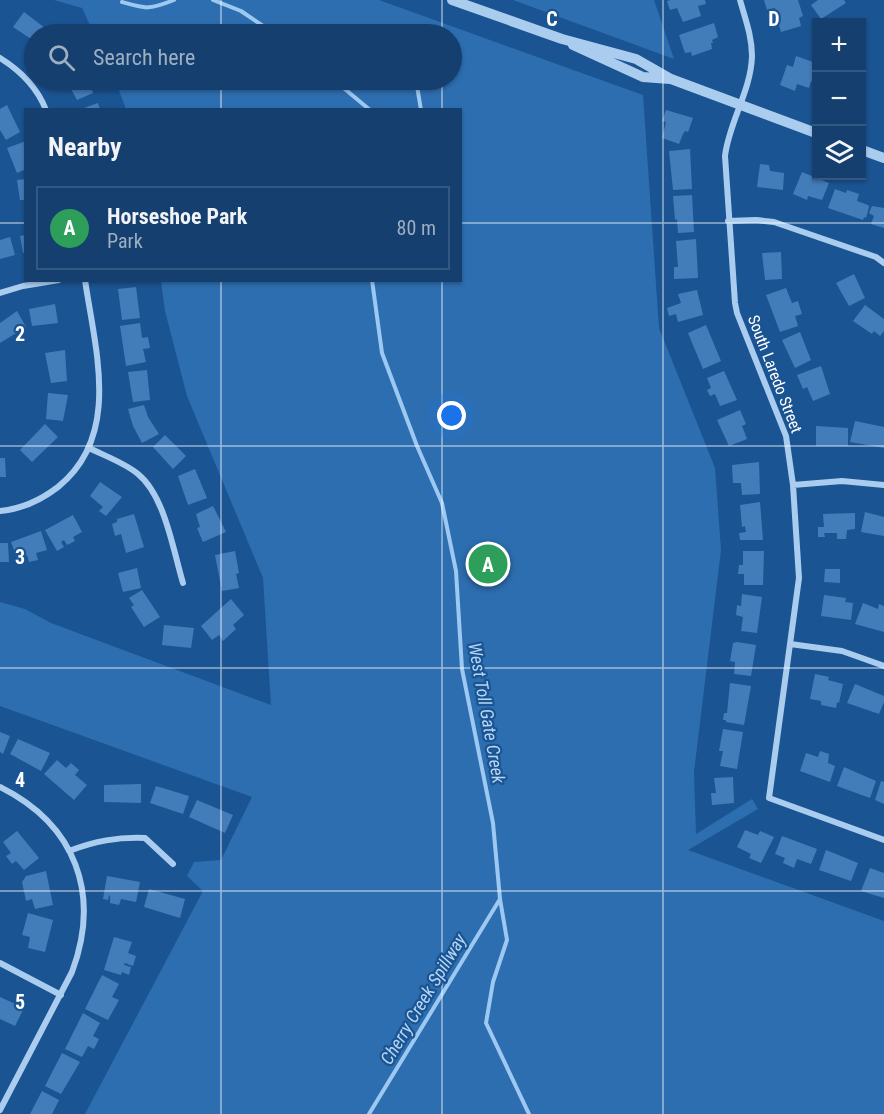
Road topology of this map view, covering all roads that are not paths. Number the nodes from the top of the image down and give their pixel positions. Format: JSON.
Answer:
{"nodes":[{"id":1,"x":452,"y":0,"type":"edge"},
{"id":2,"x":740,"y":0,"type":"edge"},
{"id":3,"x":0,"y":58,"type":"edge"},
{"id":4,"x":24,"y":76,"type":"edge"},
{"id":5,"x":36,"y":90,"type":"edge"},
{"id":6,"x":739,"y":104,"type":"junction"},
{"id":7,"x":45,"y":108,"type":"edge"},
{"id":8,"x":812,"y":131,"type":"edge"},
{"id":9,"x":866,"y":152,"type":"edge"},
{"id":10,"x":884,"y":158,"type":"edge"},
{"id":11,"x":728,"y":221,"type":"junction"},
{"id":12,"x":884,"y":263,"type":"edge"},
{"id":13,"x":46,"y":282,"type":"edge"},
{"id":14,"x":85,"y":282,"type":"edge"},
{"id":15,"x":0,"y":293,"type":"edge"},
{"id":16,"x":89,"y":448,"type":"junction"},
{"id":17,"x":793,"y":485,"type":"junction"},
{"id":18,"x":884,"y":485,"type":"edge"},
{"id":19,"x":0,"y":511,"type":"edge"},
{"id":20,"x":183,"y":583,"type":"dead end"},
{"id":21,"x":790,"y":644,"type":"junction"},
{"id":22,"x":884,"y":666,"type":"edge"},
{"id":23,"x":0,"y":787,"type":"edge"},
{"id":24,"x":884,"y":840,"type":"edge"},
{"id":25,"x":69,"y":851,"type":"junction"},
{"id":26,"x":173,"y":864,"type":"dead end"},
{"id":27,"x":0,"y":963,"type":"edge"},
{"id":28,"x":61,"y":994,"type":"junction"},
{"id":29,"x":0,"y":1110,"type":"edge"}],
"edges":[{"from":1,"to":6,"type":"street"},
{"from":2,"to":6,"type":"street","name":"South Laredo Street"},
{"from":3,"to":4,"type":"street"},
{"from":5,"to":7,"type":"street"},
{"from":6,"to":8,"type":"street"},
{"from":6,"to":11,"type":"street","name":"South Laredo Street"},
{"from":9,"to":10,"type":"street"},
{"from":11,"to":12,"type":"street"},
{"from":11,"to":17,"type":"street","name":"South Laredo Street"},
{"from":13,"to":15,"type":"street"},
{"from":14,"to":16,"type":"street"},
{"from":16,"to":19,"type":"street"},
{"from":16,"to":20,"type":"street"},
{"from":17,"to":18,"type":"street"},
{"from":17,"to":21,"type":"street","name":"South Laredo Street"},
{"from":21,"to":22,"type":"street"},
{"from":21,"to":24,"type":"street","name":"South Laredo Street"},
{"from":23,"to":25,"type":"street"},
{"from":25,"to":26,"type":"street"},
{"from":25,"to":28,"type":"street"},
{"from":27,"to":28,"type":"street"},
{"from":28,"to":29,"type":"street"}]}
